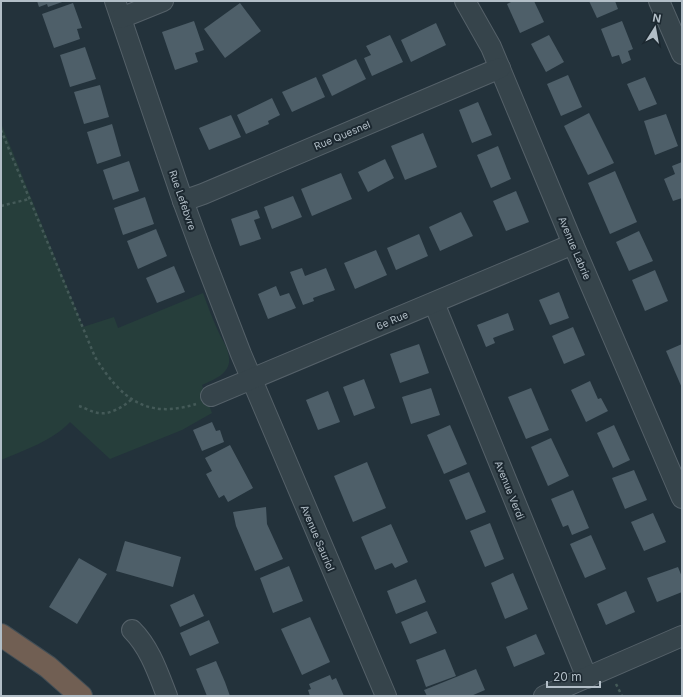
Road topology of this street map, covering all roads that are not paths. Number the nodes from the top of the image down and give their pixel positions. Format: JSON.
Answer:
{"nodes":[{"id":1,"x":163,"y":1,"type":"edge"},
{"id":2,"x":465,"y":1,"type":"edge"},
{"id":3,"x":659,"y":1,"type":"edge"},
{"id":4,"x":118,"y":10,"type":"edge"},
{"id":5,"x":682,"y":54,"type":"edge"},
{"id":6,"x":500,"y":68,"type":"junction"},
{"id":7,"x":183,"y":201,"type":"junction"},
{"id":8,"x":573,"y":244,"type":"junction"},
{"id":9,"x":434,"y":303,"type":"junction"},
{"id":10,"x":251,"y":379,"type":"junction"},
{"id":11,"x":207,"y":399,"type":"road end"},
{"id":12,"x":682,"y":498,"type":"edge"},
{"id":13,"x":132,"y":630,"type":"dead end"},
{"id":14,"x":1,"y":635,"type":"edge"},
{"id":15,"x":682,"y":636,"type":"edge"},
{"id":16,"x":587,"y":678,"type":"junction"},
{"id":17,"x":81,"y":696,"type":"edge"},
{"id":18,"x":167,"y":696,"type":"edge"},
{"id":19,"x":386,"y":696,"type":"edge"},
{"id":20,"x":544,"y":696,"type":"edge"}],
"edges":[{"from":1,"to":4,"type":"street","name":"Rue Lefebvre"},
{"from":2,"to":6,"type":"street","name":"Avenue Labrie"},
{"from":3,"to":5,"type":"street"},
{"from":4,"to":7,"type":"street","name":"Rue Lefebvre"},
{"from":6,"to":7,"type":"street","name":"Rue Quesnel"},
{"from":6,"to":8,"type":"street","name":"Avenue Labrie"},
{"from":7,"to":10,"type":"street","name":"Rue Lefebvre"},
{"from":8,"to":9,"type":"street","name":"6e Rue"},
{"from":8,"to":12,"type":"street","name":"Avenue Labrie"},
{"from":9,"to":10,"type":"street","name":"6e Rue"},
{"from":9,"to":16,"type":"street","name":"Avenue Verdi"},
{"from":10,"to":11,"type":"street","name":"6e Rue"},
{"from":10,"to":19,"type":"street","name":"Avenue Sauriol"},
{"from":13,"to":18,"type":"street"},
{"from":14,"to":17,"type":"highway"},
{"from":15,"to":16,"type":"street"},
{"from":16,"to":20,"type":"street"}]}
